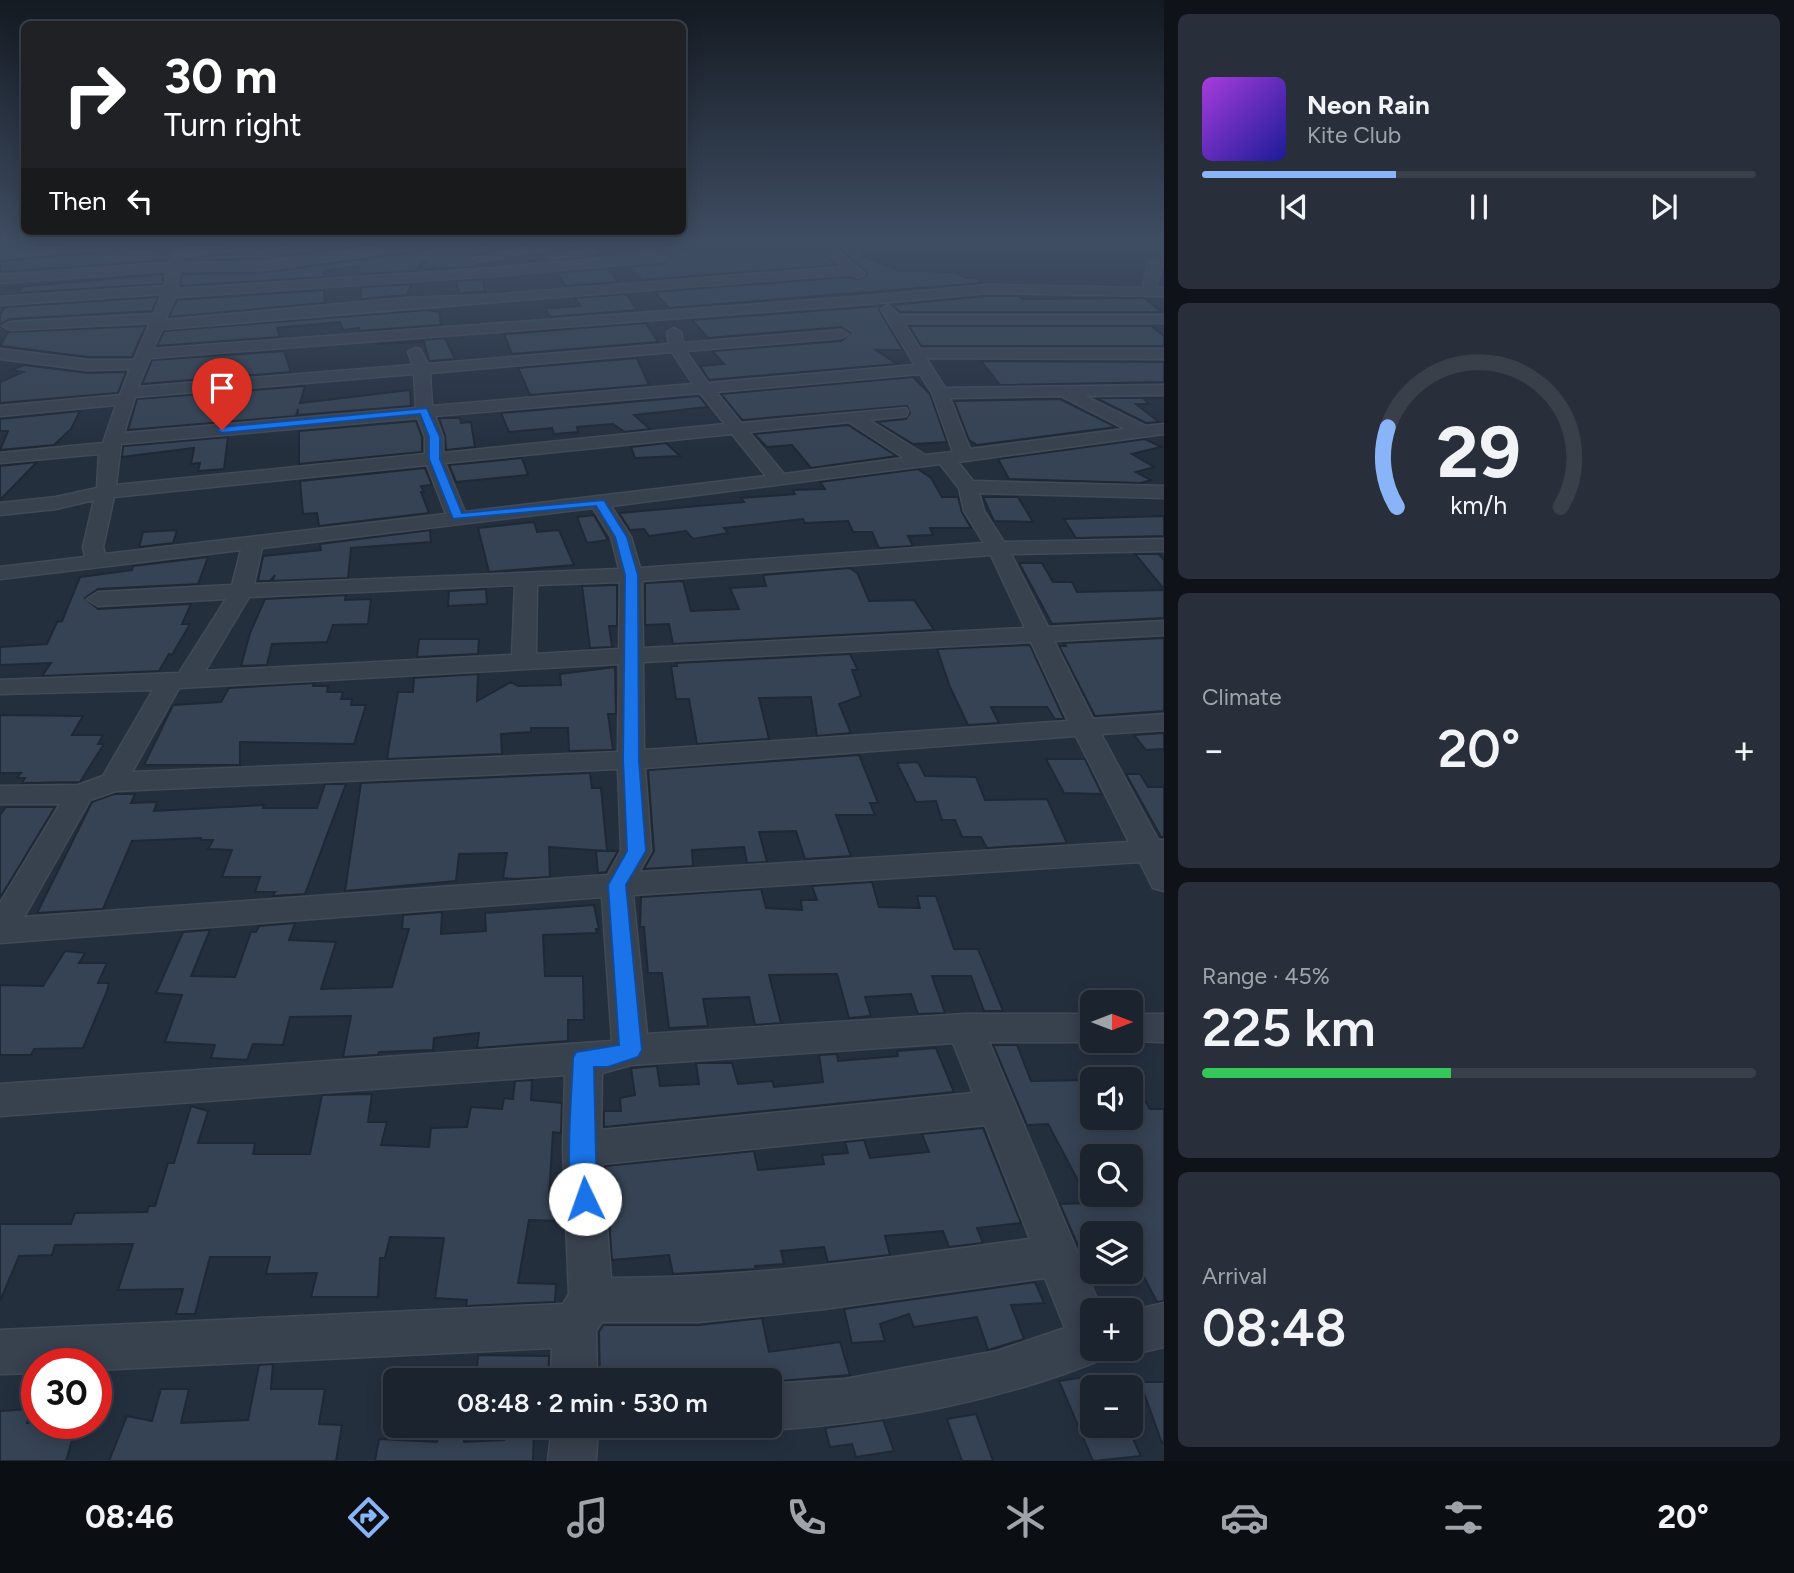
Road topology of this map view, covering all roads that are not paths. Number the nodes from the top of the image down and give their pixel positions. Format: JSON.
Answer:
{"nodes":[{"id":1,"x":162,"y":312,"type":"edge"},
{"id":2,"x":286,"y":312,"type":"edge"},
{"id":3,"x":408,"y":312,"type":"edge"},
{"id":4,"x":657,"y":312,"type":"edge"},
{"id":5,"x":699,"y":312,"type":"edge"},
{"id":6,"x":890,"y":312,"type":"edge"},
{"id":7,"x":1126,"y":312,"type":"edge"},
{"id":8,"x":660,"y":315,"type":"junction"},
{"id":9,"x":895,"y":319,"type":"junction"},
{"id":10,"x":1133,"y":319,"type":"junction"},
{"id":11,"x":1164,"y":319,"type":"edge"},
{"id":12,"x":157,"y":322,"type":"junction"},
{"id":13,"x":10,"y":326,"type":"dead end"},
{"id":14,"x":412,"y":334,"type":"junction"},
{"id":15,"x":842,"y":334,"type":"dead end"},
{"id":16,"x":1164,"y":346,"type":"edge"},
{"id":17,"x":677,"y":348,"type":"junction"},
{"id":18,"x":915,"y":353,"type":"junction"},
{"id":19,"x":0,"y":354,"type":"edge"},
{"id":20,"x":1164,"y":354,"type":"edge"},
{"id":21,"x":142,"y":359,"type":"junction"},
{"id":22,"x":422,"y":368,"type":"junction"},
{"id":23,"x":925,"y":369,"type":"junction"},
{"id":24,"x":704,"y":386,"type":"junction"},
{"id":25,"x":1164,"y":390,"type":"edge"},
{"id":26,"x":1062,"y":392,"type":"junction"},
{"id":27,"x":940,"y":393,"type":"junction"},
{"id":28,"x":129,"y":396,"type":"junction"},
{"id":29,"x":424,"y":410,"type":"junction"},
{"id":30,"x":0,"y":411,"type":"edge"},
{"id":31,"x":900,"y":412,"type":"dead end"},
{"id":32,"x":852,"y":417,"type":"junction"},
{"id":33,"x":735,"y":427,"type":"junction"},
{"id":34,"x":1155,"y":430,"type":"edge"},
{"id":35,"x":1164,"y":440,"type":"edge"},
{"id":36,"x":112,"y":443,"type":"junction"},
{"id":37,"x":954,"y":457,"type":"junction"},
{"id":38,"x":0,"y":458,"type":"edge"},
{"id":39,"x":434,"y":459,"type":"junction"},
{"id":40,"x":923,"y":462,"type":"junction"},
{"id":41,"x":779,"y":480,"type":"junction"},
{"id":42,"x":968,"y":487,"type":"junction"},
{"id":43,"x":106,"y":492,"type":"junction"},
{"id":44,"x":1164,"y":492,"type":"edge"},
{"id":45,"x":600,"y":502,"type":"junction"},
{"id":46,"x":0,"y":509,"type":"edge"},
{"id":47,"x":457,"y":517,"type":"junction"},
{"id":48,"x":253,"y":544,"type":"junction"},
{"id":49,"x":1164,"y":545,"type":"edge"},
{"id":50,"x":998,"y":548,"type":"junction"},
{"id":51,"x":96,"y":561,"type":"junction"},
{"id":52,"x":0,"y":573,"type":"edge"},
{"id":53,"x":631,"y":575,"type":"junction"},
{"id":54,"x":526,"y":578,"type":"junction"},
{"id":55,"x":241,"y":593,"type":"junction"},
{"id":56,"x":97,"y":599,"type":"dead end"},
{"id":57,"x":1164,"y":628,"type":"edge"},
{"id":58,"x":1040,"y":635,"type":"junction"},
{"id":59,"x":631,"y":658,"type":"junction"},
{"id":60,"x":524,"y":661,"type":"junction"},
{"id":61,"x":179,"y":680,"type":"junction"},
{"id":62,"x":0,"y":687,"type":"edge"},
{"id":63,"x":1164,"y":722,"type":"edge"},
{"id":64,"x":1084,"y":727,"type":"junction"},
{"id":65,"x":631,"y":760,"type":"junction"},
{"id":66,"x":113,"y":782,"type":"junction"},
{"id":67,"x":80,"y":794,"type":"junction"},
{"id":68,"x":0,"y":796,"type":"edge"},
{"id":69,"x":1155,"y":850,"type":"edge"},
{"id":70,"x":1164,"y":880,"type":"edge"},
{"id":71,"x":617,"y":885,"type":"junction"},
{"id":72,"x":0,"y":931,"type":"edge"},
{"id":73,"x":965,"y":1028,"type":"junction"},
{"id":74,"x":1080,"y":1028,"type":"edge"},
{"id":75,"x":1143,"y":1028,"type":"edge"},
{"id":76,"x":1164,"y":1028,"type":"edge"},
{"id":77,"x":631,"y":1050,"type":"junction"},
{"id":78,"x":584,"y":1058,"type":"junction"},
{"id":79,"x":0,"y":1100,"type":"edge"},
{"id":80,"x":997,"y":1107,"type":"junction"},
{"id":81,"x":582,"y":1149,"type":"junction"},
{"id":82,"x":1057,"y":1256,"type":"junction"},
{"id":83,"x":582,"y":1312,"type":"junction"},
{"id":84,"x":1080,"y":1312,"type":"edge"},
{"id":85,"x":1164,"y":1325,"type":"edge"},
{"id":86,"x":1143,"y":1329,"type":"edge"},
{"id":87,"x":1080,"y":1345,"type":"edge"},
{"id":88,"x":0,"y":1352,"type":"edge"},
{"id":89,"x":576,"y":1368,"type":"edge"},
{"id":90,"x":782,"y":1406,"type":"edge"},
{"id":91,"x":574,"y":1438,"type":"edge"},
{"id":92,"x":572,"y":1461,"type":"edge"}],
"edges":[{"from":1,"to":12,"type":"street"},
{"from":2,"to":12,"type":"street"},
{"from":3,"to":14,"type":"street"},
{"from":4,"to":8,"type":"street"},
{"from":5,"to":8,"type":"street"},
{"from":6,"to":9,"type":"street"},
{"from":7,"to":10,"type":"street"},
{"from":8,"to":14,"type":"street"},
{"from":8,"to":17,"type":"street"},
{"from":9,"to":10,"type":"street"},
{"from":9,"to":18,"type":"street"},
{"from":10,"to":11,"type":"street"},
{"from":10,"to":16,"type":"street"},
{"from":12,"to":13,"type":"street"},
{"from":12,"to":21,"type":"street"},
{"from":14,"to":21,"type":"street"},
{"from":14,"to":22,"type":"street"},
{"from":15,"to":17,"type":"street"},
{"from":17,"to":22,"type":"street"},
{"from":17,"to":24,"type":"street"},
{"from":18,"to":20,"type":"street"},
{"from":18,"to":23,"type":"street"},
{"from":19,"to":21,"type":"street"},
{"from":21,"to":28,"type":"street"},
{"from":22,"to":28,"type":"street"},
{"from":22,"to":29,"type":"street"},
{"from":23,"to":24,"type":"street"},
{"from":23,"to":27,"type":"street"},
{"from":24,"to":29,"type":"street"},
{"from":24,"to":33,"type":"street"},
{"from":25,"to":26,"type":"street"},
{"from":26,"to":27,"type":"street"},
{"from":26,"to":34,"type":"street"},
{"from":27,"to":37,"type":"street"},
{"from":28,"to":30,"type":"street"},
{"from":28,"to":36,"type":"street"},
{"from":29,"to":36,"type":"street"},
{"from":29,"to":39,"type":"street"},
{"from":31,"to":32,"type":"street"},
{"from":32,"to":33,"type":"street"},
{"from":32,"to":40,"type":"street"},
{"from":33,"to":39,"type":"street"},
{"from":33,"to":41,"type":"street"},
{"from":34,"to":35,"type":"street"},
{"from":34,"to":37,"type":"street"},
{"from":36,"to":38,"type":"street"},
{"from":36,"to":43,"type":"street"},
{"from":37,"to":40,"type":"street"},
{"from":37,"to":42,"type":"street"},
{"from":39,"to":43,"type":"street"},
{"from":39,"to":47,"type":"street"},
{"from":40,"to":41,"type":"street"},
{"from":41,"to":45,"type":"street"},
{"from":42,"to":44,"type":"street"},
{"from":42,"to":50,"type":"street"},
{"from":43,"to":46,"type":"street"},
{"from":43,"to":51,"type":"street"},
{"from":45,"to":47,"type":"street"},
{"from":45,"to":53,"type":"street"},
{"from":47,"to":48,"type":"street"},
{"from":48,"to":51,"type":"street"},
{"from":48,"to":55,"type":"street"},
{"from":49,"to":50,"type":"street"},
{"from":50,"to":53,"type":"street"},
{"from":50,"to":58,"type":"street"},
{"from":51,"to":52,"type":"street"},
{"from":53,"to":54,"type":"street"},
{"from":53,"to":59,"type":"street"},
{"from":54,"to":55,"type":"street"},
{"from":54,"to":60,"type":"street"},
{"from":55,"to":56,"type":"street"},
{"from":55,"to":61,"type":"street"},
{"from":57,"to":58,"type":"street"},
{"from":58,"to":59,"type":"street"},
{"from":58,"to":64,"type":"street"},
{"from":59,"to":60,"type":"street"},
{"from":59,"to":65,"type":"street"},
{"from":60,"to":61,"type":"street"},
{"from":61,"to":62,"type":"street"},
{"from":61,"to":66,"type":"street"},
{"from":63,"to":64,"type":"street"},
{"from":64,"to":65,"type":"street"},
{"from":64,"to":69,"type":"street"},
{"from":65,"to":66,"type":"street"},
{"from":65,"to":71,"type":"street"},
{"from":66,"to":67,"type":"street"},
{"from":67,"to":68,"type":"street"},
{"from":67,"to":72,"type":"street"},
{"from":69,"to":70,"type":"street"},
{"from":69,"to":71,"type":"street"},
{"from":71,"to":72,"type":"street"},
{"from":71,"to":77,"type":"street"},
{"from":73,"to":74,"type":"street"},
{"from":73,"to":77,"type":"street"},
{"from":73,"to":80,"type":"street"},
{"from":75,"to":76,"type":"street"},
{"from":77,"to":78,"type":"street"},
{"from":78,"to":79,"type":"street"},
{"from":78,"to":81,"type":"street"},
{"from":80,"to":81,"type":"street"},
{"from":80,"to":82,"type":"street"},
{"from":81,"to":83,"type":"street"},
{"from":82,"to":83,"type":"street"},
{"from":82,"to":84,"type":"street"},
{"from":83,"to":88,"type":"street"},
{"from":83,"to":89,"type":"street"},
{"from":85,"to":86,"type":"street"},
{"from":87,"to":90,"type":"street"},
{"from":91,"to":92,"type":"street"}]}
